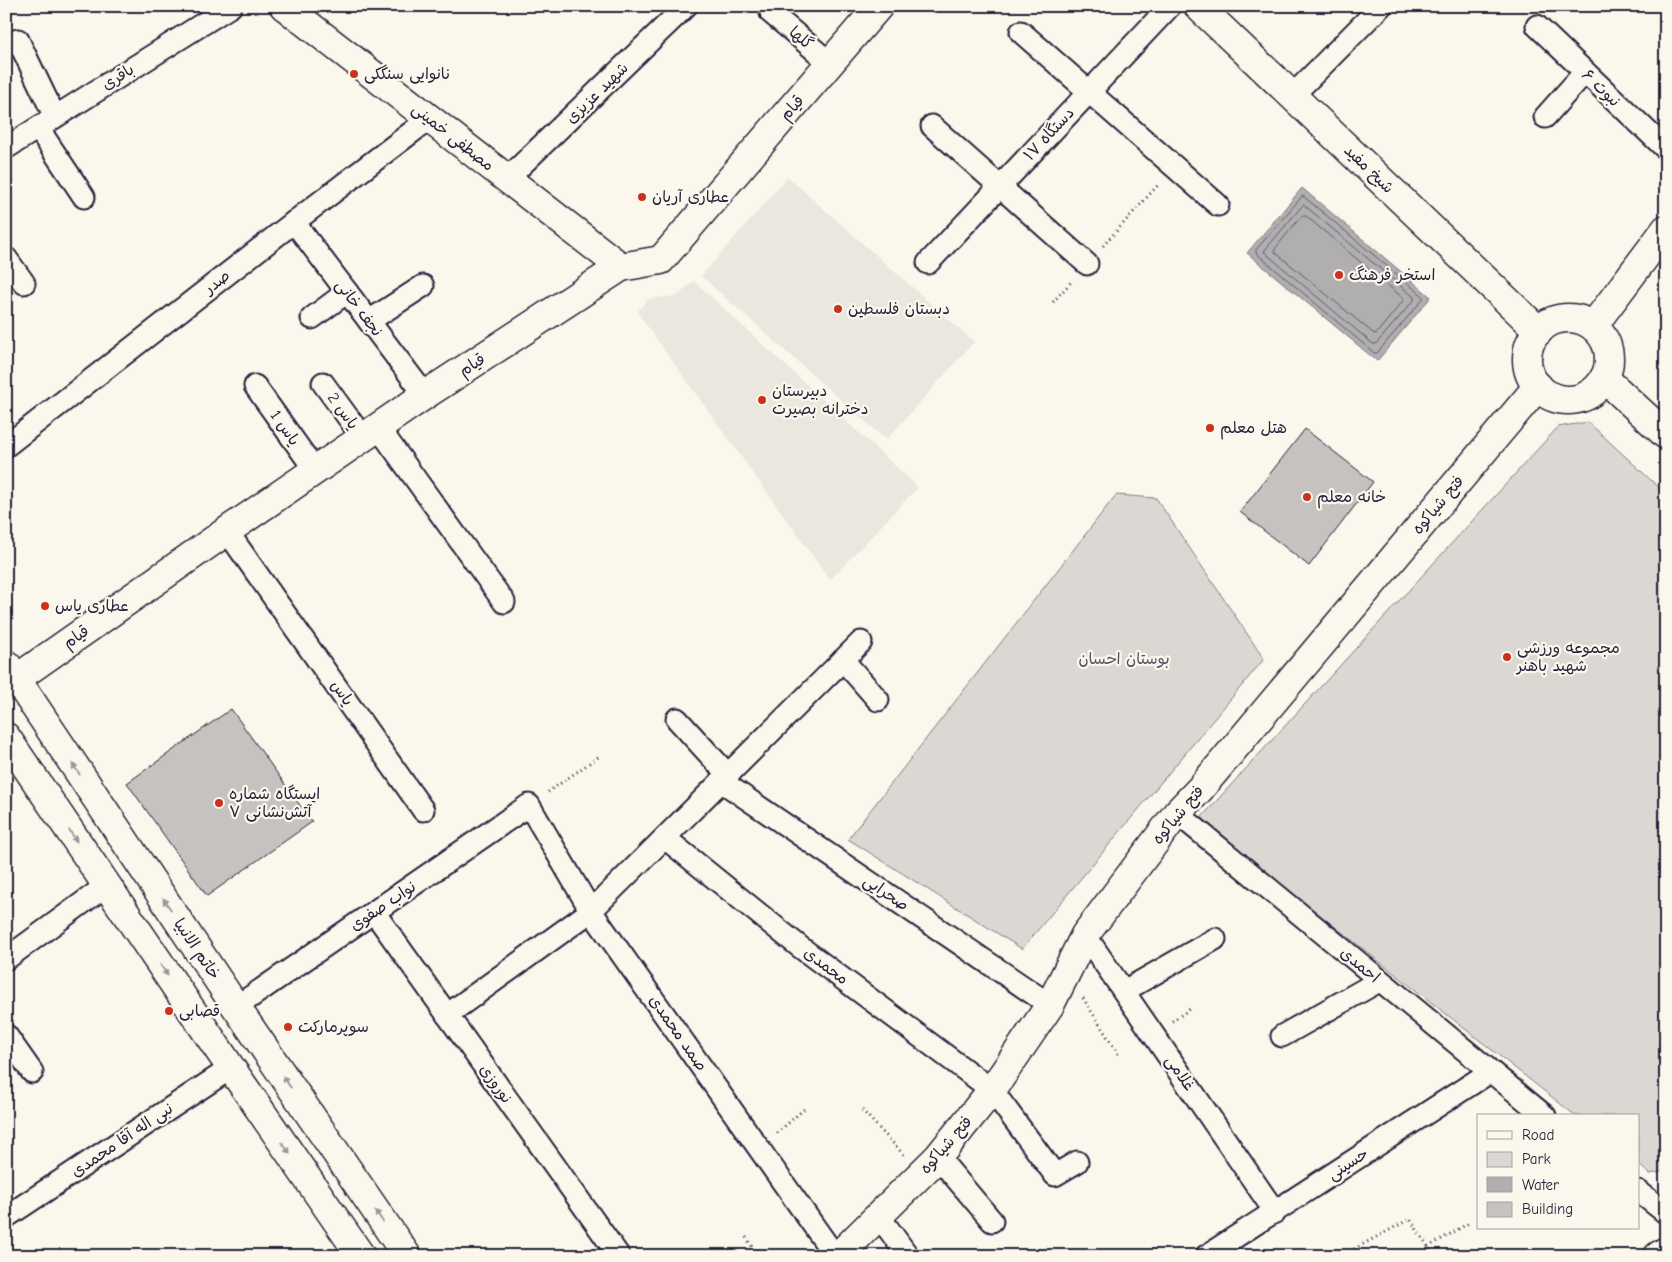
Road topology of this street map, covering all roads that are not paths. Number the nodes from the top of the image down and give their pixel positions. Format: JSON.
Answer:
{"nodes":[{"id":1,"x":231,"y":6,"type":"edge"},
{"id":2,"x":284,"y":6,"type":"edge"},
{"id":3,"x":686,"y":6,"type":"edge"},
{"id":4,"x":879,"y":6,"type":"edge"},
{"id":5,"x":1170,"y":6,"type":"edge"},
{"id":6,"x":1198,"y":6,"type":"edge"},
{"id":7,"x":1381,"y":6,"type":"edge"},
{"id":8,"x":771,"y":13,"type":"dead end"},
{"id":9,"x":1537,"y":26,"type":"dead end"},
{"id":10,"x":1020,"y":32,"type":"dead end"},
{"id":11,"x":18,"y":40,"type":"dead end"},
{"id":12,"x":830,"y":63,"type":"junction"},
{"id":13,"x":1585,"y":72,"type":"junction"},
{"id":14,"x":1089,"y":92,"type":"junction"},
{"id":15,"x":1292,"y":96,"type":"junction"},
{"id":16,"x":1544,"y":117,"type":"dead end"},
{"id":17,"x":430,"y":119,"type":"junction"},
{"id":18,"x":47,"y":123,"type":"junction"},
{"id":19,"x":932,"y":126,"type":"dead end"},
{"id":20,"x":6,"y":148,"type":"edge"},
{"id":21,"x":1666,"y":149,"type":"edge"},
{"id":22,"x":507,"y":179,"type":"junction"},
{"id":23,"x":1000,"y":186,"type":"junction"},
{"id":24,"x":84,"y":197,"type":"dead end"},
{"id":25,"x":1218,"y":205,"type":"dead end"},
{"id":26,"x":294,"y":222,"type":"junction"},
{"id":27,"x":1666,"y":229,"type":"edge"},
{"id":28,"x":6,"y":258,"type":"edge"},
{"id":29,"x":928,"y":263,"type":"dead end"},
{"id":30,"x":1087,"y":264,"type":"road end"},
{"id":31,"x":621,"y":267,"type":"junction"},
{"id":32,"x":24,"y":283,"type":"dead end"},
{"id":33,"x":423,"y":286,"type":"dead end"},
{"id":34,"x":347,"y":292,"type":"junction"},
{"id":35,"x":312,"y":318,"type":"dead end"},
{"id":36,"x":369,"y":321,"type":"junction"},
{"id":37,"x":1593,"y":326,"type":"junction"},
{"id":38,"x":1539,"y":331,"type":"junction"},
{"id":39,"x":1604,"y":378,"type":"junction"},
{"id":40,"x":323,"y":383,"type":"dead end"},
{"id":41,"x":255,"y":386,"type":"dead end"},
{"id":42,"x":1538,"y":386,"type":"junction"},
{"id":43,"x":425,"y":395,"type":"junction"},
{"id":44,"x":370,"y":433,"type":"junction"},
{"id":45,"x":1666,"y":435,"type":"edge"},
{"id":46,"x":6,"y":446,"type":"edge"},
{"id":47,"x":315,"y":470,"type":"junction"},
{"id":48,"x":228,"y":530,"type":"junction"},
{"id":49,"x":504,"y":602,"type":"dead end"},
{"id":50,"x":861,"y":642,"type":"dead end"},
{"id":51,"x":843,"y":660,"type":"junction"},
{"id":52,"x":9,"y":676,"type":"edge"},
{"id":53,"x":878,"y":700,"type":"dead end"},
{"id":54,"x":677,"y":719,"type":"dead end"},
{"id":55,"x":6,"y":738,"type":"edge"},
{"id":56,"x":724,"y":778,"type":"junction"},
{"id":57,"x":529,"y":805,"type":"joint"},
{"id":58,"x":424,"y":810,"type":"dead end"},
{"id":59,"x":1177,"y":813,"type":"junction"},
{"id":60,"x":665,"y":838,"type":"junction"},
{"id":61,"x":107,"y":885,"type":"junction"},
{"id":62,"x":591,"y":911,"type":"junction"},
{"id":63,"x":374,"y":912,"type":"junction"},
{"id":64,"x":1085,"y":935,"type":"junction"},
{"id":65,"x":1215,"y":939,"type":"dead end"},
{"id":66,"x":6,"y":959,"type":"edge"},
{"id":67,"x":1379,"y":981,"type":"junction"},
{"id":68,"x":1124,"y":991,"type":"junction"},
{"id":69,"x":1050,"y":1005,"type":"junction"},
{"id":70,"x":236,"y":1007,"type":"junction"},
{"id":71,"x":446,"y":1015,"type":"junction"},
{"id":72,"x":6,"y":1035,"type":"edge"},
{"id":73,"x":1282,"y":1036,"type":"dead end"},
{"id":74,"x":231,"y":1068,"type":"junction"},
{"id":75,"x":32,"y":1072,"type":"dead end"},
{"id":76,"x":1490,"y":1072,"type":"junction"},
{"id":77,"x":992,"y":1090,"type":"junction"},
{"id":78,"x":1542,"y":1114,"type":"edge"},
{"id":79,"x":1078,"y":1162,"type":"dead end"},
{"id":80,"x":930,"y":1165,"type":"junction"},
{"id":81,"x":1640,"y":1193,"type":"edge"},
{"id":82,"x":8,"y":1211,"type":"edge"},
{"id":83,"x":1275,"y":1212,"type":"junction"},
{"id":84,"x":1666,"y":1213,"type":"edge"},
{"id":85,"x":879,"y":1216,"type":"junction"},
{"id":86,"x":992,"y":1221,"type":"dead end"},
{"id":87,"x":1666,"y":1251,"type":"edge"},
{"id":88,"x":361,"y":1256,"type":"edge"},
{"id":89,"x":407,"y":1256,"type":"edge"},
{"id":90,"x":619,"y":1256,"type":"edge"},
{"id":91,"x":837,"y":1256,"type":"edge"},
{"id":92,"x":908,"y":1256,"type":"edge"},
{"id":93,"x":1206,"y":1256,"type":"edge"},
{"id":94,"x":1658,"y":1256,"type":"edge"}],
"edges":[{"from":1,"to":18,"type":"street","name":"باقری"},
{"from":2,"to":17,"type":"street","name":"مصطفی خمینی"},
{"from":3,"to":22,"type":"street","name":"شهید عزیزی"},
{"from":4,"to":12,"type":"street","name":"قیام"},
{"from":5,"to":14,"type":"street","name":"۱۷ دستگاه"},
{"from":6,"to":15,"type":"street","name":"شیخ مفید"},
{"from":7,"to":15,"type":"street"},
{"from":8,"to":12,"type":"street","name":"گلها"},
{"from":9,"to":13,"type":"street","name":"نبوت ۶"},
{"from":10,"to":14,"type":"street"},
{"from":11,"to":18,"type":"street"},
{"from":12,"to":31,"type":"street","name":"قیام"},
{"from":13,"to":16,"type":"street"},
{"from":13,"to":21,"type":"street","name":"نبوت ۶"},
{"from":14,"to":23,"type":"street","name":"۱۷ دستگاه"},
{"from":14,"to":25,"type":"street"},
{"from":15,"to":38,"type":"street","name":"شیخ مفید"},
{"from":17,"to":22,"type":"street","name":"مصطفی خمینی"},
{"from":17,"to":26,"type":"street","name":"صدر"},
{"from":18,"to":20,"type":"street","name":"باقری"},
{"from":18,"to":24,"type":"street"},
{"from":19,"to":23,"type":"street"},
{"from":22,"to":31,"type":"street","name":"مصطفی خمینی"},
{"from":23,"to":29,"type":"street","name":"۱۷ دستگاه"},
{"from":23,"to":30,"type":"street"},
{"from":26,"to":34,"type":"street","name":"نجف خانی"},
{"from":26,"to":46,"type":"street","name":"صدر"},
{"from":27,"to":37,"type":"street"},
{"from":28,"to":32,"type":"street"},
{"from":31,"to":43,"type":"street","name":"قیام"},
{"from":33,"to":36,"type":"street"},
{"from":34,"to":35,"type":"street"},
{"from":34,"to":36,"type":"street","name":"نجف خانی"},
{"from":36,"to":43,"type":"street","name":"نجف خانی"},
{"from":37,"to":38,"type":"street"},
{"from":37,"to":39,"type":"street"},
{"from":38,"to":42,"type":"street"},
{"from":39,"to":42,"type":"street"},
{"from":39,"to":45,"type":"street"},
{"from":40,"to":44,"type":"street","name":"یاس 2"},
{"from":41,"to":47,"type":"street","name":"یاس 1"},
{"from":42,"to":59,"type":"street","name":"فتح شیاکوه"},
{"from":43,"to":44,"type":"street","name":"قیام"},
{"from":44,"to":47,"type":"street","name":"قیام"},
{"from":44,"to":49,"type":"street","name":"یاس 2"},
{"from":47,"to":48,"type":"street","name":"قیام"},
{"from":48,"to":52,"type":"street","name":"قیام"},
{"from":48,"to":58,"type":"street","name":"یاس"},
{"from":50,"to":51,"type":"street"},
{"from":51,"to":53,"type":"street"},
{"from":51,"to":56,"type":"street"},
{"from":70,"to":52,"type":"street","name":"خاتم الانبیا","one_way":true},
{"from":54,"to":56,"type":"street","name":"صحرایی"},
{"from":55,"to":61,"type":"street","one_way":true},
{"from":56,"to":60,"type":"street"},
{"from":56,"to":69,"type":"street","name":"صحرایی"},
{"from":57,"to":62,"type":"street","name":"صمد محمدی"},
{"from":57,"to":63,"type":"street","name":"نواب صفوی"},
{"from":59,"to":64,"type":"street","name":"فتح شیاکوه"},
{"from":59,"to":67,"type":"street","name":"احمدی"},
{"from":60,"to":62,"type":"street"},
{"from":60,"to":77,"type":"street","name":"محمدی"},
{"from":61,"to":66,"type":"street"},
{"from":61,"to":74,"type":"street","one_way":true},
{"from":62,"to":71,"type":"street"},
{"from":62,"to":91,"type":"street","name":"صمد محمدی"},
{"from":63,"to":70,"type":"street","name":"نواب صفوی"},
{"from":63,"to":71,"type":"street","name":"نوروزی"},
{"from":64,"to":68,"type":"street","name":"غلامی"},
{"from":64,"to":69,"type":"street","name":"فتح شیاکوه"},
{"from":65,"to":68,"type":"street"},
{"from":67,"to":73,"type":"street"},
{"from":67,"to":76,"type":"street","name":"احمدی"},
{"from":68,"to":83,"type":"street","name":"غلامی"},
{"from":69,"to":77,"type":"street","name":"فتح شیاکوه"},
{"from":89,"to":70,"type":"street","name":"خاتم الانبیا","one_way":true},
{"from":71,"to":90,"type":"street","name":"نوروزی"},
{"from":72,"to":75,"type":"street"},
{"from":74,"to":82,"type":"street","name":"نبی اله آقا محمدی"},
{"from":74,"to":88,"type":"street","one_way":true},
{"from":76,"to":78,"type":"street","name":"احمدی"},
{"from":76,"to":83,"type":"street","name":"حسینی"},
{"from":77,"to":79,"type":"street","name":"محمدی"},
{"from":77,"to":80,"type":"street","name":"فتح شیاکوه"},
{"from":80,"to":85,"type":"street","name":"فتح شیاکوه"},
{"from":80,"to":86,"type":"street"},
{"from":81,"to":84,"type":"street"},
{"from":83,"to":93,"type":"street","name":"حسینی"},
{"from":85,"to":91,"type":"street","name":"فتح شیاکوه"},
{"from":85,"to":92,"type":"street"},
{"from":87,"to":94,"type":"street"}]}
